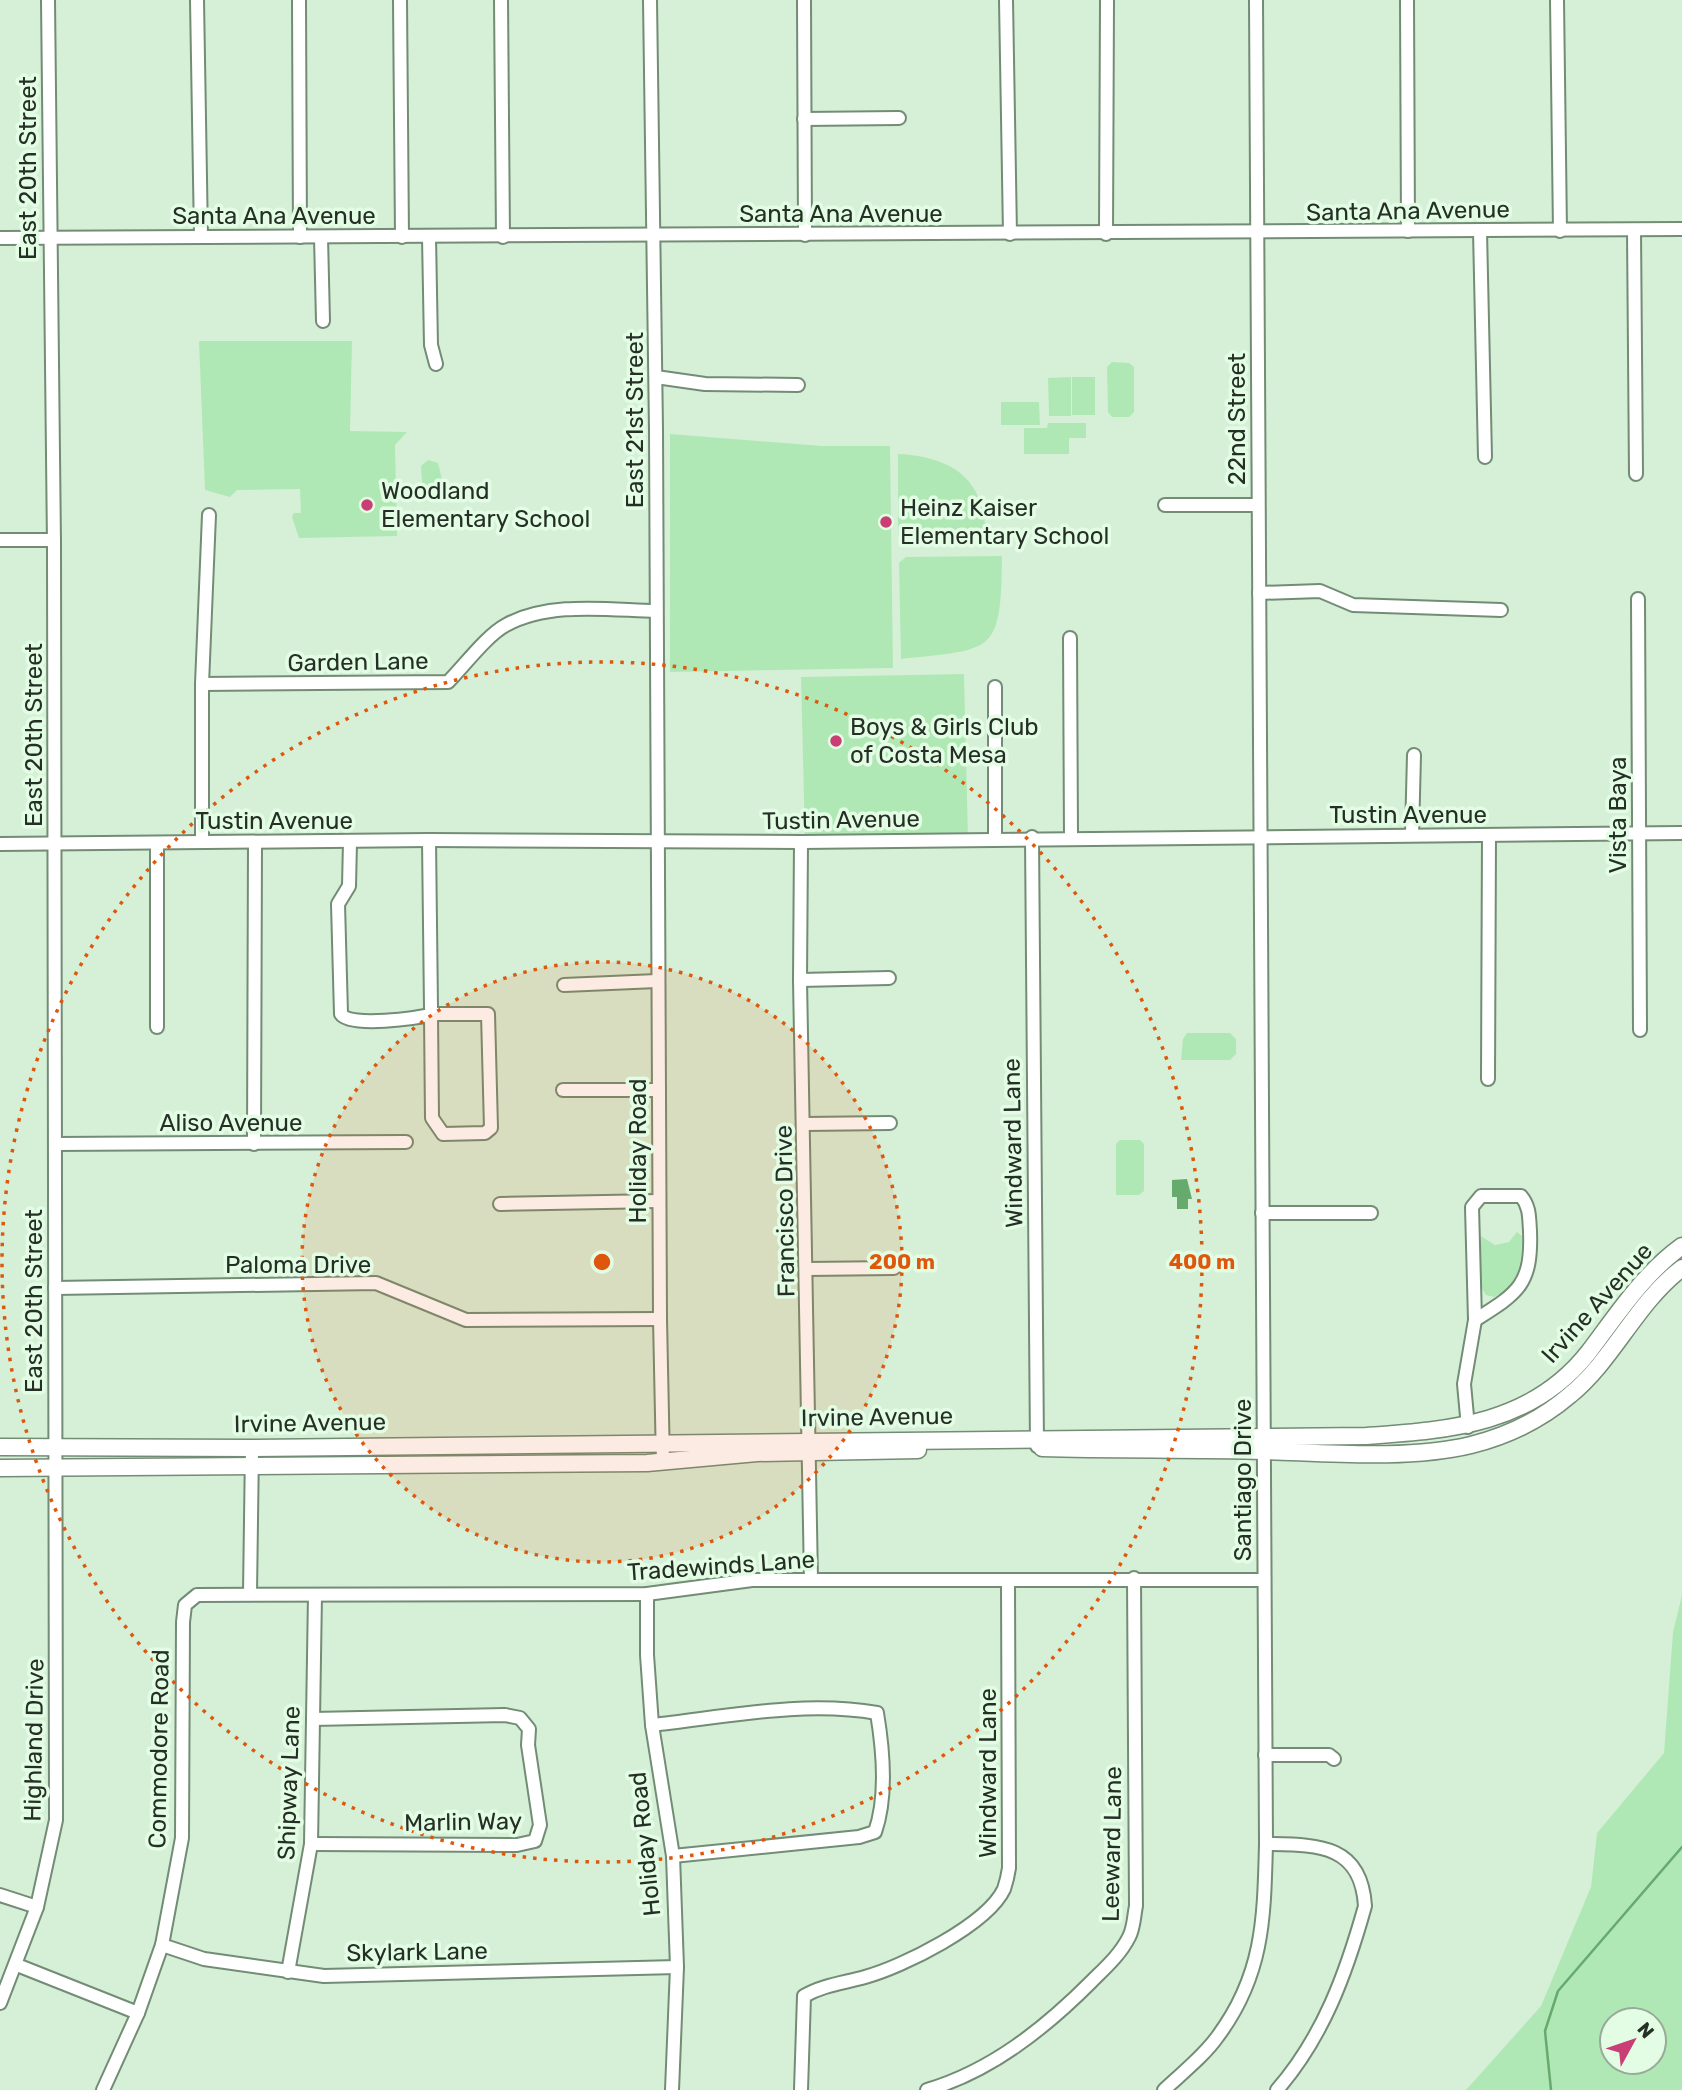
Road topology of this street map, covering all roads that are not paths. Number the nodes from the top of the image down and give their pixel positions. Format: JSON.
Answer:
{"nodes":[{"id":1,"x":48,"y":0,"type":"edge"},
{"id":2,"x":197,"y":0,"type":"edge"},
{"id":3,"x":299,"y":0,"type":"edge"},
{"id":4,"x":400,"y":0,"type":"edge"},
{"id":5,"x":501,"y":0,"type":"edge"},
{"id":6,"x":650,"y":0,"type":"edge"},
{"id":7,"x":804,"y":0,"type":"edge"},
{"id":8,"x":1006,"y":0,"type":"edge"},
{"id":9,"x":1107,"y":0,"type":"edge"},
{"id":10,"x":1256,"y":0,"type":"edge"},
{"id":11,"x":1407,"y":0,"type":"edge"},
{"id":12,"x":1557,"y":0,"type":"edge"},
{"id":13,"x":899,"y":118,"type":"dead end"},
{"id":14,"x":804,"y":119,"type":"junction"},
{"id":15,"x":1682,"y":229,"type":"edge"},
{"id":16,"x":1560,"y":230,"type":"junction"},
{"id":17,"x":1634,"y":230,"type":"junction"},
{"id":18,"x":1408,"y":231,"type":"junction"},
{"id":19,"x":1480,"y":231,"type":"junction"},
{"id":20,"x":1257,"y":233,"type":"junction"},
{"id":21,"x":1010,"y":234,"type":"junction"},
{"id":22,"x":1106,"y":234,"type":"junction"},
{"id":23,"x":805,"y":235,"type":"junction"},
{"id":24,"x":653,"y":236,"type":"junction"},
{"id":25,"x":48,"y":237,"type":"junction"},
{"id":26,"x":201,"y":237,"type":"junction"},
{"id":27,"x":300,"y":237,"type":"junction"},
{"id":28,"x":321,"y":237,"type":"junction"},
{"id":29,"x":402,"y":237,"type":"junction"},
{"id":30,"x":429,"y":237,"type":"junction"},
{"id":31,"x":503,"y":237,"type":"junction"},
{"id":32,"x":0,"y":238,"type":"edge"},
{"id":33,"x":323,"y":321,"type":"dead end"},
{"id":34,"x":436,"y":364,"type":"dead end"},
{"id":35,"x":656,"y":377,"type":"junction"},
{"id":36,"x":798,"y":385,"type":"dead end"},
{"id":37,"x":1485,"y":457,"type":"dead end"},
{"id":38,"x":1636,"y":474,"type":"dead end"},
{"id":39,"x":1165,"y":505,"type":"dead end"},
{"id":40,"x":1258,"y":505,"type":"junction"},
{"id":41,"x":209,"y":515,"type":"dead end"},
{"id":42,"x":0,"y":540,"type":"edge"},
{"id":43,"x":54,"y":540,"type":"junction"},
{"id":44,"x":1259,"y":593,"type":"junction"},
{"id":45,"x":1638,"y":599,"type":"dead end"},
{"id":46,"x":1501,"y":610,"type":"dead end"},
{"id":47,"x":656,"y":611,"type":"junction"},
{"id":48,"x":1070,"y":638,"type":"dead end"},
{"id":49,"x":202,"y":684,"type":"junction"},
{"id":50,"x":995,"y":687,"type":"dead end"},
{"id":51,"x":1414,"y":755,"type":"dead end"},
{"id":52,"x":1639,"y":832,"type":"junction"},
{"id":53,"x":1682,"y":833,"type":"edge"},
{"id":54,"x":1412,"y":834,"type":"junction"},
{"id":55,"x":1489,"y":835,"type":"junction"},
{"id":56,"x":1032,"y":837,"type":"junction"},
{"id":57,"x":1071,"y":837,"type":"junction"},
{"id":58,"x":1260,"y":837,"type":"junction"},
{"id":59,"x":995,"y":838,"type":"junction"},
{"id":60,"x":429,"y":839,"type":"junction"},
{"id":61,"x":656,"y":839,"type":"junction"},
{"id":62,"x":202,"y":841,"type":"junction"},
{"id":63,"x":350,"y":842,"type":"junction"},
{"id":64,"x":801,"y":842,"type":"junction"},
{"id":65,"x":157,"y":843,"type":"junction"},
{"id":66,"x":254,"y":843,"type":"junction"},
{"id":67,"x":0,"y":844,"type":"edge"},
{"id":68,"x":55,"y":844,"type":"junction"},
{"id":69,"x":889,"y":978,"type":"dead end"},
{"id":70,"x":800,"y":979,"type":"junction"},
{"id":71,"x":657,"y":981,"type":"junction"},
{"id":72,"x":564,"y":985,"type":"dead end"},
{"id":73,"x":431,"y":1011,"type":"junction"},
{"id":74,"x":157,"y":1027,"type":"dead end"},
{"id":75,"x":1640,"y":1030,"type":"dead end"},
{"id":76,"x":1489,"y":1079,"type":"dead end"},
{"id":77,"x":564,"y":1090,"type":"dead end"},
{"id":78,"x":659,"y":1090,"type":"junction"},
{"id":79,"x":890,"y":1122,"type":"dead end"},
{"id":80,"x":805,"y":1124,"type":"junction"},
{"id":81,"x":406,"y":1142,"type":"dead end"},
{"id":82,"x":55,"y":1144,"type":"junction"},
{"id":83,"x":254,"y":1144,"type":"junction"},
{"id":84,"x":659,"y":1201,"type":"junction"},
{"id":85,"x":500,"y":1204,"type":"dead end"},
{"id":86,"x":1262,"y":1213,"type":"junction"},
{"id":87,"x":1371,"y":1213,"type":"dead end"},
{"id":88,"x":1682,"y":1246,"type":"edge"},
{"id":89,"x":894,"y":1268,"type":"dead end"},
{"id":90,"x":1682,"y":1268,"type":"edge"},
{"id":91,"x":807,"y":1269,"type":"junction"},
{"id":92,"x":55,"y":1288,"type":"junction"},
{"id":93,"x":660,"y":1319,"type":"junction"},
{"id":94,"x":1475,"y":1320,"type":"junction"},
{"id":95,"x":1468,"y":1427,"type":"junction"},
{"id":96,"x":663,"y":1442,"type":"junction"},
{"id":97,"x":1037,"y":1443,"type":"junction"},
{"id":98,"x":1264,"y":1443,"type":"junction"},
{"id":99,"x":54,"y":1446,"type":"junction"},
{"id":100,"x":0,"y":1447,"type":"edge"},
{"id":101,"x":252,"y":1447,"type":"junction"},
{"id":102,"x":810,"y":1447,"type":"junction"},
{"id":103,"x":1390,"y":1452,"type":"junction"},
{"id":104,"x":663,"y":1463,"type":"junction"},
{"id":105,"x":0,"y":1468,"type":"edge"},
{"id":106,"x":250,"y":1468,"type":"junction"},
{"id":107,"x":55,"y":1469,"type":"junction"},
{"id":108,"x":1134,"y":1578,"type":"junction"},
{"id":109,"x":811,"y":1580,"type":"junction"},
{"id":110,"x":1263,"y":1580,"type":"junction"},
{"id":111,"x":1008,"y":1582,"type":"junction"},
{"id":112,"x":250,"y":1593,"type":"junction"},
{"id":113,"x":648,"y":1594,"type":"junction"},
{"id":114,"x":315,"y":1595,"type":"junction"},
{"id":115,"x":185,"y":1605,"type":"joint"},
{"id":116,"x":313,"y":1719,"type":"junction"},
{"id":117,"x":652,"y":1725,"type":"junction"},
{"id":118,"x":1265,"y":1755,"type":"junction"},
{"id":119,"x":1334,"y":1759,"type":"dead end"},
{"id":120,"x":311,"y":1844,"type":"junction"},
{"id":121,"x":1266,"y":1844,"type":"junction"},
{"id":122,"x":673,"y":1856,"type":"junction"},
{"id":123,"x":0,"y":1895,"type":"edge"},
{"id":124,"x":37,"y":1907,"type":"junction"},
{"id":125,"x":162,"y":1945,"type":"junction"},
{"id":126,"x":17,"y":1965,"type":"junction"},
{"id":127,"x":677,"y":1967,"type":"junction"},
{"id":128,"x":288,"y":1972,"type":"junction"},
{"id":129,"x":0,"y":2003,"type":"edge"},
{"id":130,"x":138,"y":2013,"type":"junction"},
{"id":131,"x":103,"y":2090,"type":"edge"},
{"id":132,"x":672,"y":2090,"type":"edge"},
{"id":133,"x":801,"y":2090,"type":"edge"},
{"id":134,"x":927,"y":2090,"type":"edge"},
{"id":135,"x":1164,"y":2090,"type":"edge"},
{"id":136,"x":1277,"y":2090,"type":"edge"}],
"edges":[{"from":1,"to":25,"type":"street","name":"East 20th Street"},
{"from":2,"to":26,"type":"street"},
{"from":3,"to":27,"type":"street"},
{"from":4,"to":29,"type":"street"},
{"from":5,"to":31,"type":"street"},
{"from":6,"to":24,"type":"street","name":"East 21st Street"},
{"from":7,"to":14,"type":"street"},
{"from":8,"to":21,"type":"street"},
{"from":9,"to":22,"type":"street"},
{"from":10,"to":20,"type":"street","name":"22nd Street"},
{"from":11,"to":18,"type":"street"},
{"from":12,"to":16,"type":"street"},
{"from":13,"to":14,"type":"street"},
{"from":14,"to":23,"type":"street"},
{"from":15,"to":17,"type":"street","name":"Santa Ana Avenue"},
{"from":16,"to":17,"type":"street","name":"Santa Ana Avenue"},
{"from":16,"to":19,"type":"street","name":"Santa Ana Avenue"},
{"from":17,"to":38,"type":"street"},
{"from":18,"to":19,"type":"street","name":"Santa Ana Avenue"},
{"from":18,"to":20,"type":"street","name":"Santa Ana Avenue"},
{"from":19,"to":37,"type":"street"},
{"from":20,"to":22,"type":"street","name":"Santa Ana Avenue"},
{"from":20,"to":40,"type":"street","name":"22nd Street"},
{"from":21,"to":22,"type":"street","name":"Santa Ana Avenue"},
{"from":21,"to":23,"type":"street","name":"Santa Ana Avenue"},
{"from":23,"to":24,"type":"street","name":"Santa Ana Avenue"},
{"from":24,"to":31,"type":"street","name":"Santa Ana Avenue"},
{"from":24,"to":35,"type":"street","name":"East 21st Street"},
{"from":25,"to":26,"type":"street","name":"Santa Ana Avenue"},
{"from":25,"to":32,"type":"street","name":"Santa Ana Avenue"},
{"from":25,"to":43,"type":"street","name":"East 20th Street"},
{"from":26,"to":27,"type":"street","name":"Santa Ana Avenue"},
{"from":27,"to":28,"type":"street","name":"Santa Ana Avenue"},
{"from":28,"to":29,"type":"street","name":"Santa Ana Avenue"},
{"from":28,"to":33,"type":"street"},
{"from":29,"to":30,"type":"street","name":"Santa Ana Avenue"},
{"from":30,"to":31,"type":"street","name":"Santa Ana Avenue"},
{"from":30,"to":34,"type":"street"},
{"from":35,"to":36,"type":"street"},
{"from":35,"to":47,"type":"street","name":"East 21st Street"},
{"from":39,"to":40,"type":"street"},
{"from":40,"to":44,"type":"street","name":"22nd Street"},
{"from":41,"to":49,"type":"street"},
{"from":42,"to":43,"type":"street"},
{"from":43,"to":68,"type":"street","name":"East 20th Street"},
{"from":44,"to":46,"type":"street"},
{"from":44,"to":58,"type":"street","name":"22nd Street"},
{"from":45,"to":52,"type":"street","name":"Vista Baya"},
{"from":47,"to":49,"type":"street","name":"Garden Lane"},
{"from":47,"to":61,"type":"street","name":"East 21st Street"},
{"from":48,"to":57,"type":"street"},
{"from":49,"to":62,"type":"street"},
{"from":50,"to":59,"type":"street"},
{"from":51,"to":54,"type":"street"},
{"from":52,"to":53,"type":"street","name":"Tustin Avenue"},
{"from":52,"to":55,"type":"street","name":"Tustin Avenue"},
{"from":52,"to":75,"type":"street","name":"Vista Baya"},
{"from":54,"to":55,"type":"street","name":"Tustin Avenue"},
{"from":54,"to":58,"type":"street","name":"Tustin Avenue"},
{"from":55,"to":76,"type":"street"},
{"from":56,"to":57,"type":"street","name":"Tustin Avenue"},
{"from":56,"to":59,"type":"street","name":"Tustin Avenue"},
{"from":56,"to":97,"type":"street","name":"Windward Lane"},
{"from":57,"to":58,"type":"street","name":"Tustin Avenue"},
{"from":58,"to":86,"type":"street","name":"Santiago Drive"},
{"from":59,"to":64,"type":"street","name":"Tustin Avenue"},
{"from":60,"to":61,"type":"street","name":"Tustin Avenue"},
{"from":60,"to":63,"type":"street","name":"Tustin Avenue"},
{"from":60,"to":73,"type":"street"},
{"from":61,"to":64,"type":"street","name":"Tustin Avenue"},
{"from":61,"to":71,"type":"street","name":"Holiday Road"},
{"from":62,"to":65,"type":"street","name":"Tustin Avenue"},
{"from":62,"to":66,"type":"street","name":"Tustin Avenue"},
{"from":63,"to":66,"type":"street","name":"Tustin Avenue"},
{"from":63,"to":73,"type":"street"},
{"from":64,"to":70,"type":"street","name":"Francisco Drive"},
{"from":65,"to":68,"type":"street","name":"Tustin Avenue"},
{"from":65,"to":74,"type":"street"},
{"from":66,"to":83,"type":"street"},
{"from":67,"to":68,"type":"street","name":"Tustin Avenue"},
{"from":68,"to":82,"type":"street","name":"East 20th Street"},
{"from":69,"to":70,"type":"street"},
{"from":70,"to":80,"type":"street","name":"Francisco Drive"},
{"from":71,"to":72,"type":"street"},
{"from":71,"to":78,"type":"street","name":"Holiday Road"},
{"from":73,"to":73,"type":"street"},
{"from":77,"to":78,"type":"street"},
{"from":78,"to":84,"type":"street","name":"Holiday Road"},
{"from":79,"to":80,"type":"street"},
{"from":80,"to":91,"type":"street","name":"Francisco Drive"},
{"from":81,"to":83,"type":"street","name":"Aliso Avenue"},
{"from":82,"to":83,"type":"street","name":"Aliso Avenue"},
{"from":82,"to":92,"type":"street","name":"East 20th Street"},
{"from":84,"to":85,"type":"street"},
{"from":84,"to":93,"type":"street","name":"Holiday Road"},
{"from":86,"to":87,"type":"street"},
{"from":86,"to":98,"type":"street","name":"Santiago Drive"},
{"from":88,"to":95,"type":"main road","name":"Irvine Avenue"},
{"from":89,"to":91,"type":"street"},
{"from":90,"to":103,"type":"main road","name":"Irvine Avenue"},
{"from":91,"to":102,"type":"street","name":"Francisco Drive"},
{"from":92,"to":93,"type":"street","name":"Paloma Drive"},
{"from":92,"to":99,"type":"street","name":"East 20th Street"},
{"from":93,"to":96,"type":"street","name":"Holiday Road"},
{"from":94,"to":94,"type":"street"},
{"from":94,"to":95,"type":"street"},
{"from":95,"to":98,"type":"main road","name":"Irvine Avenue"},
{"from":95,"to":103,"type":"main road"},
{"from":96,"to":101,"type":"main road","name":"Irvine Avenue"},
{"from":96,"to":102,"type":"main road","name":"Irvine Avenue"},
{"from":96,"to":104,"type":"street","name":"Holiday Road"},
{"from":97,"to":98,"type":"main road","name":"Irvine Avenue"},
{"from":97,"to":102,"type":"main road","name":"Irvine Avenue"},
{"from":98,"to":103,"type":"main road","name":"Irvine Avenue"},
{"from":98,"to":110,"type":"street","name":"Santiago Drive"},
{"from":99,"to":100,"type":"main road","name":"Irvine Avenue"},
{"from":99,"to":101,"type":"main road","name":"Irvine Avenue"},
{"from":99,"to":107,"type":"street","name":"East 20th Street"},
{"from":101,"to":106,"type":"street"},
{"from":102,"to":104,"type":"main road","name":"Irvine Avenue"},
{"from":102,"to":109,"type":"street","name":"Francisco Drive"},
{"from":104,"to":106,"type":"main road","name":"Irvine Avenue"},
{"from":105,"to":107,"type":"main road","name":"Irvine Avenue"},
{"from":106,"to":107,"type":"main road","name":"Irvine Avenue"},
{"from":106,"to":112,"type":"street"},
{"from":107,"to":124,"type":"street","name":"Highland Drive"},
{"from":108,"to":110,"type":"street","name":"Tradewinds Lane"},
{"from":108,"to":111,"type":"street","name":"Tradewinds Lane"},
{"from":108,"to":134,"type":"street","name":"Leeward Lane"},
{"from":109,"to":111,"type":"street","name":"Tradewinds Lane"},
{"from":109,"to":113,"type":"street","name":"Tradewinds Lane"},
{"from":110,"to":118,"type":"street","name":"Santiago Drive"},
{"from":111,"to":133,"type":"street","name":"Windward Lane"},
{"from":112,"to":114,"type":"street","name":"Tradewinds Lane"},
{"from":112,"to":115,"type":"street","name":"Tradewinds Lane"},
{"from":113,"to":114,"type":"street","name":"Tradewinds Lane"},
{"from":113,"to":117,"type":"street","name":"Holiday Road"},
{"from":114,"to":116,"type":"street","name":"Shipway Lane"},
{"from":115,"to":125,"type":"street","name":"Commodore Road"},
{"from":116,"to":120,"type":"street","name":"Shipway Lane"},
{"from":116,"to":120,"type":"street","name":"Marlin Way"},
{"from":117,"to":122,"type":"street","name":"Holiday Road"},
{"from":117,"to":122,"type":"street"},
{"from":118,"to":119,"type":"street"},
{"from":118,"to":121,"type":"street","name":"Santiago Drive"},
{"from":120,"to":128,"type":"street","name":"Shipway Lane"},
{"from":121,"to":135,"type":"street","name":"Santiago Drive"},
{"from":121,"to":136,"type":"street"},
{"from":122,"to":127,"type":"street","name":"Holiday Road"},
{"from":123,"to":124,"type":"street"},
{"from":124,"to":126,"type":"street","name":"Highland Drive"},
{"from":125,"to":128,"type":"street","name":"Skylark Lane"},
{"from":125,"to":130,"type":"street","name":"Commodore Road"},
{"from":126,"to":129,"type":"street","name":"Highland Drive"},
{"from":126,"to":130,"type":"street"},
{"from":127,"to":128,"type":"street","name":"Skylark Lane"},
{"from":127,"to":132,"type":"street","name":"Holiday Road"},
{"from":130,"to":131,"type":"street","name":"Commodore Road"}]}
